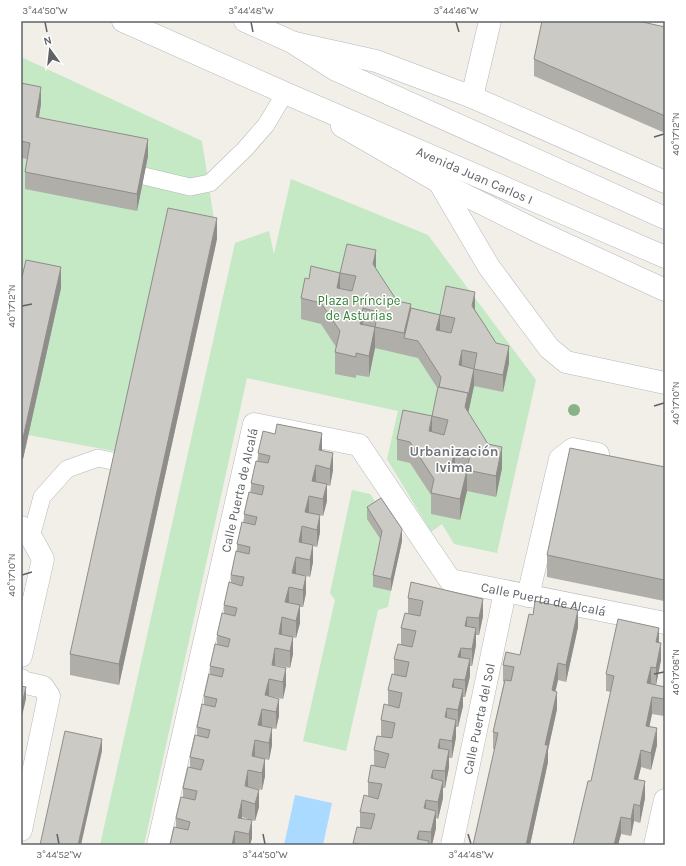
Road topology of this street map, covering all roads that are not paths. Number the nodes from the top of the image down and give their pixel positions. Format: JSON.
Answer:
{"nodes":[{"id":1,"x":123,"y":21,"type":"edge"},
{"id":2,"x":246,"y":21,"type":"edge"},
{"id":3,"x":490,"y":21,"type":"edge"},
{"id":4,"x":292,"y":42,"type":"junction"},
{"id":5,"x":285,"y":93,"type":"junction"},
{"id":6,"x":472,"y":97,"type":"junction"},
{"id":7,"x":144,"y":176,"type":"edge"},
{"id":8,"x":439,"y":182,"type":"junction"},
{"id":9,"x":665,"y":182,"type":"edge"},
{"id":10,"x":665,"y":218,"type":"edge"},
{"id":11,"x":665,"y":257,"type":"edge"},
{"id":12,"x":665,"y":290,"type":"edge"},
{"id":13,"x":665,"y":383,"type":"edge"},
{"id":14,"x":619,"y":459,"type":"edge"},
{"id":15,"x":117,"y":462,"type":"edge"},
{"id":16,"x":26,"y":532,"type":"edge"},
{"id":17,"x":505,"y":592,"type":"junction"},
{"id":18,"x":528,"y":596,"type":"junction"},
{"id":19,"x":665,"y":623,"type":"edge"},
{"id":20,"x":21,"y":656,"type":"edge"},
{"id":21,"x":21,"y":680,"type":"edge"},
{"id":22,"x":665,"y":800,"type":"edge"},
{"id":23,"x":21,"y":830,"type":"edge"},
{"id":24,"x":158,"y":845,"type":"edge"},
{"id":25,"x":452,"y":845,"type":"edge"},
{"id":26,"x":655,"y":845,"type":"edge"}],
"edges":[{"from":1,"to":5,"type":"street","name":"Avenida Juan Carlos I"},
{"from":2,"to":4,"type":"street"},
{"from":3,"to":6,"type":"street"},
{"from":4,"to":6,"type":"street"},
{"from":4,"to":10,"type":"street"},
{"from":5,"to":7,"type":"lane"},
{"from":5,"to":8,"type":"street","name":"Avenida Juan Carlos I"},
{"from":5,"to":11,"type":"street","name":"Avenida Juan Carlos I"},
{"from":6,"to":9,"type":"street"},
{"from":8,"to":12,"type":"street","name":"Avenida Juan Carlos I"},
{"from":8,"to":13,"type":"street","name":"Avenida Juan Carlos I"},
{"from":14,"to":18,"type":"street"},
{"from":15,"to":16,"type":"lane"},
{"from":16,"to":20,"type":"street"},
{"from":17,"to":18,"type":"street","name":"Calle Puerta de Alcalá"},
{"from":17,"to":24,"type":"street","name":"Calle Puerta de Alcalá"},
{"from":17,"to":25,"type":"street","name":"Calle Puerta del Sol"},
{"from":18,"to":19,"type":"street","name":"Calle Puerta de Alcalá"},
{"from":21,"to":23,"type":"street"},
{"from":22,"to":26,"type":"street"}]}
